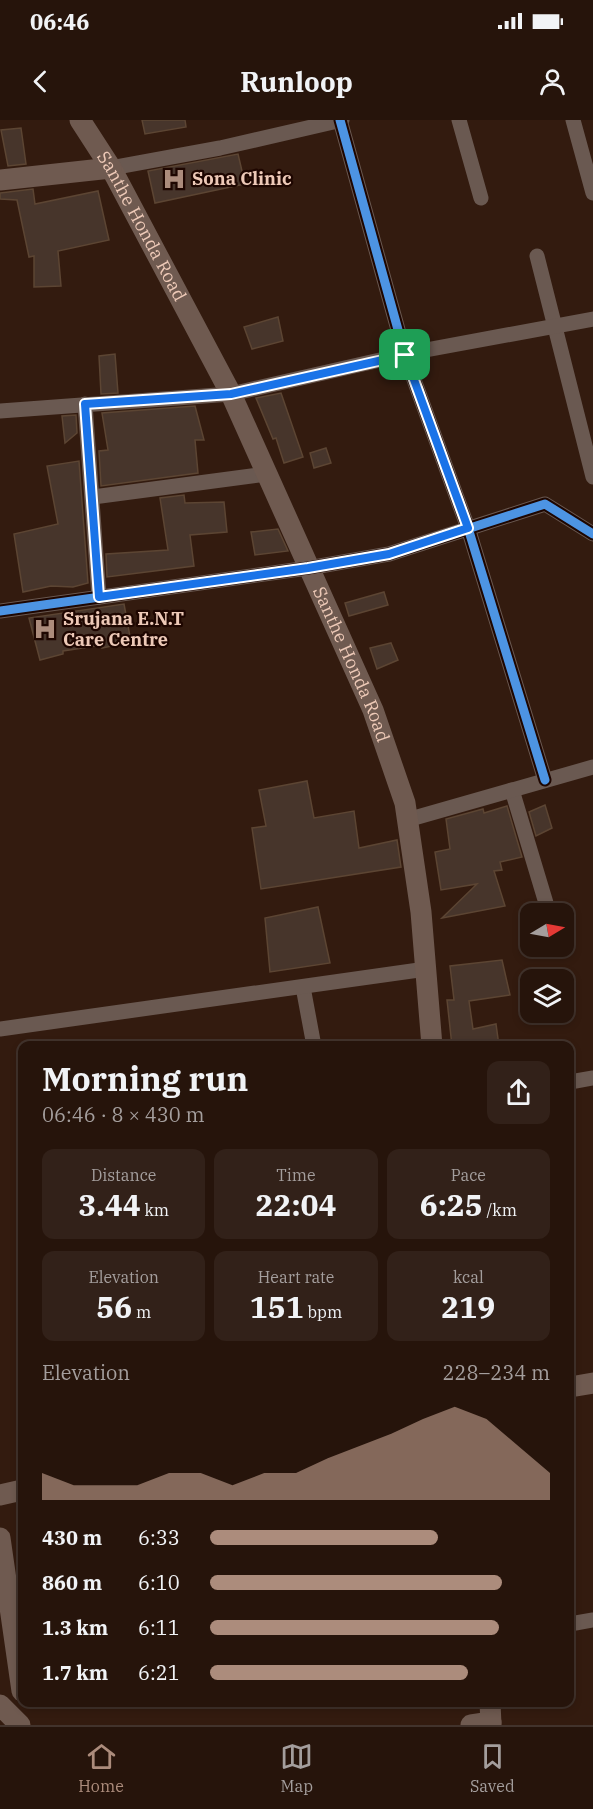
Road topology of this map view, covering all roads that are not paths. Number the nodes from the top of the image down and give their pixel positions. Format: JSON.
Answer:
{"nodes":[{"id":1,"x":80,"y":120,"type":"edge"},
{"id":2,"x":340,"y":120,"type":"edge"},
{"id":3,"x":459,"y":120,"type":"edge"},
{"id":4,"x":573,"y":120,"type":"edge"},
{"id":5,"x":111,"y":168,"type":"junction"},
{"id":6,"x":0,"y":180,"type":"edge"},
{"id":7,"x":593,"y":193,"type":"edge"},
{"id":8,"x":481,"y":198,"type":"dead end"},
{"id":9,"x":537,"y":256,"type":"dead end"},
{"id":10,"x":593,"y":320,"type":"edge"},
{"id":11,"x":554,"y":327,"type":"junction"},
{"id":12,"x":405,"y":355,"type":"junction"},
{"id":13,"x":231,"y":394,"type":"junction"},
{"id":14,"x":85,"y":404,"type":"junction"},
{"id":15,"x":0,"y":411,"type":"edge"},
{"id":16,"x":266,"y":474,"type":"junction"},
{"id":17,"x":593,"y":477,"type":"edge"},
{"id":18,"x":93,"y":497,"type":"junction"},
{"id":19,"x":468,"y":528,"type":"junction"},
{"id":20,"x":593,"y":534,"type":"edge"},
{"id":21,"x":308,"y":568,"type":"junction"},
{"id":22,"x":99,"y":597,"type":"junction"},
{"id":23,"x":0,"y":611,"type":"edge"},
{"id":24,"x":593,"y":767,"type":"edge"},
{"id":25,"x":545,"y":780,"type":"junction"},
{"id":26,"x":512,"y":790,"type":"junction"},
{"id":27,"x":407,"y":820,"type":"junction"},
{"id":28,"x":546,"y":903,"type":"edge"},
{"id":29,"x":426,"y":969,"type":"junction"},
{"id":30,"x":303,"y":987,"type":"junction"},
{"id":31,"x":0,"y":1029,"type":"edge"},
{"id":32,"x":313,"y":1041,"type":"edge"},
{"id":33,"x":432,"y":1041,"type":"edge"},
{"id":34,"x":593,"y":1078,"type":"edge"},
{"id":35,"x":574,"y":1081,"type":"edge"},
{"id":36,"x":593,"y":1383,"type":"edge"},
{"id":37,"x":574,"y":1386,"type":"edge"},
{"id":38,"x":18,"y":1491,"type":"edge"},
{"id":39,"x":0,"y":1495,"type":"edge"},
{"id":40,"x":0,"y":1538,"type":"edge"},
{"id":41,"x":593,"y":1620,"type":"edge"},
{"id":42,"x":574,"y":1623,"type":"edge"},
{"id":43,"x":18,"y":1663,"type":"edge"},
{"id":44,"x":0,"y":1705,"type":"edge"},
{"id":45,"x":25,"y":1707,"type":"edge"},
{"id":46,"x":20,"y":1725,"type":"edge"},
{"id":47,"x":27,"y":1725,"type":"edge"}],
"edges":[{"from":1,"to":5,"type":"main road","name":"Santhe Honda Road"},
{"from":2,"to":5,"type":"street"},
{"from":2,"to":12,"type":"street"},
{"from":3,"to":8,"type":"street"},
{"from":4,"to":7,"type":"street"},
{"from":5,"to":6,"type":"main road"},
{"from":5,"to":13,"type":"main road","name":"Santhe Honda Road"},
{"from":9,"to":11,"type":"street"},
{"from":10,"to":11,"type":"street"},
{"from":11,"to":12,"type":"street"},
{"from":11,"to":17,"type":"street"},
{"from":12,"to":13,"type":"street"},
{"from":12,"to":19,"type":"street"},
{"from":13,"to":14,"type":"street"},
{"from":13,"to":16,"type":"main road","name":"Santhe Honda Road"},
{"from":14,"to":15,"type":"street"},
{"from":14,"to":18,"type":"street"},
{"from":16,"to":18,"type":"street"},
{"from":16,"to":21,"type":"main road","name":"Santhe Honda Road"},
{"from":18,"to":22,"type":"street"},
{"from":19,"to":20,"type":"street"},
{"from":19,"to":21,"type":"street"},
{"from":19,"to":25,"type":"street"},
{"from":21,"to":22,"type":"street"},
{"from":21,"to":27,"type":"main road","name":"Santhe Honda Road"},
{"from":22,"to":23,"type":"street"},
{"from":24,"to":25,"type":"street"},
{"from":25,"to":26,"type":"street"},
{"from":26,"to":27,"type":"street"},
{"from":26,"to":28,"type":"street"},
{"from":27,"to":29,"type":"main road","name":"Santhe Honda Road"},
{"from":29,"to":30,"type":"street"},
{"from":29,"to":33,"type":"main road","name":"Santhe Honda Road"},
{"from":30,"to":31,"type":"street"},
{"from":30,"to":32,"type":"street"},
{"from":34,"to":35,"type":"street"},
{"from":36,"to":37,"type":"main road"},
{"from":38,"to":39,"type":"main road"},
{"from":40,"to":43,"type":"main road"},
{"from":41,"to":42,"type":"street"},
{"from":44,"to":46,"type":"main road"},
{"from":45,"to":47,"type":"main road"}]}
